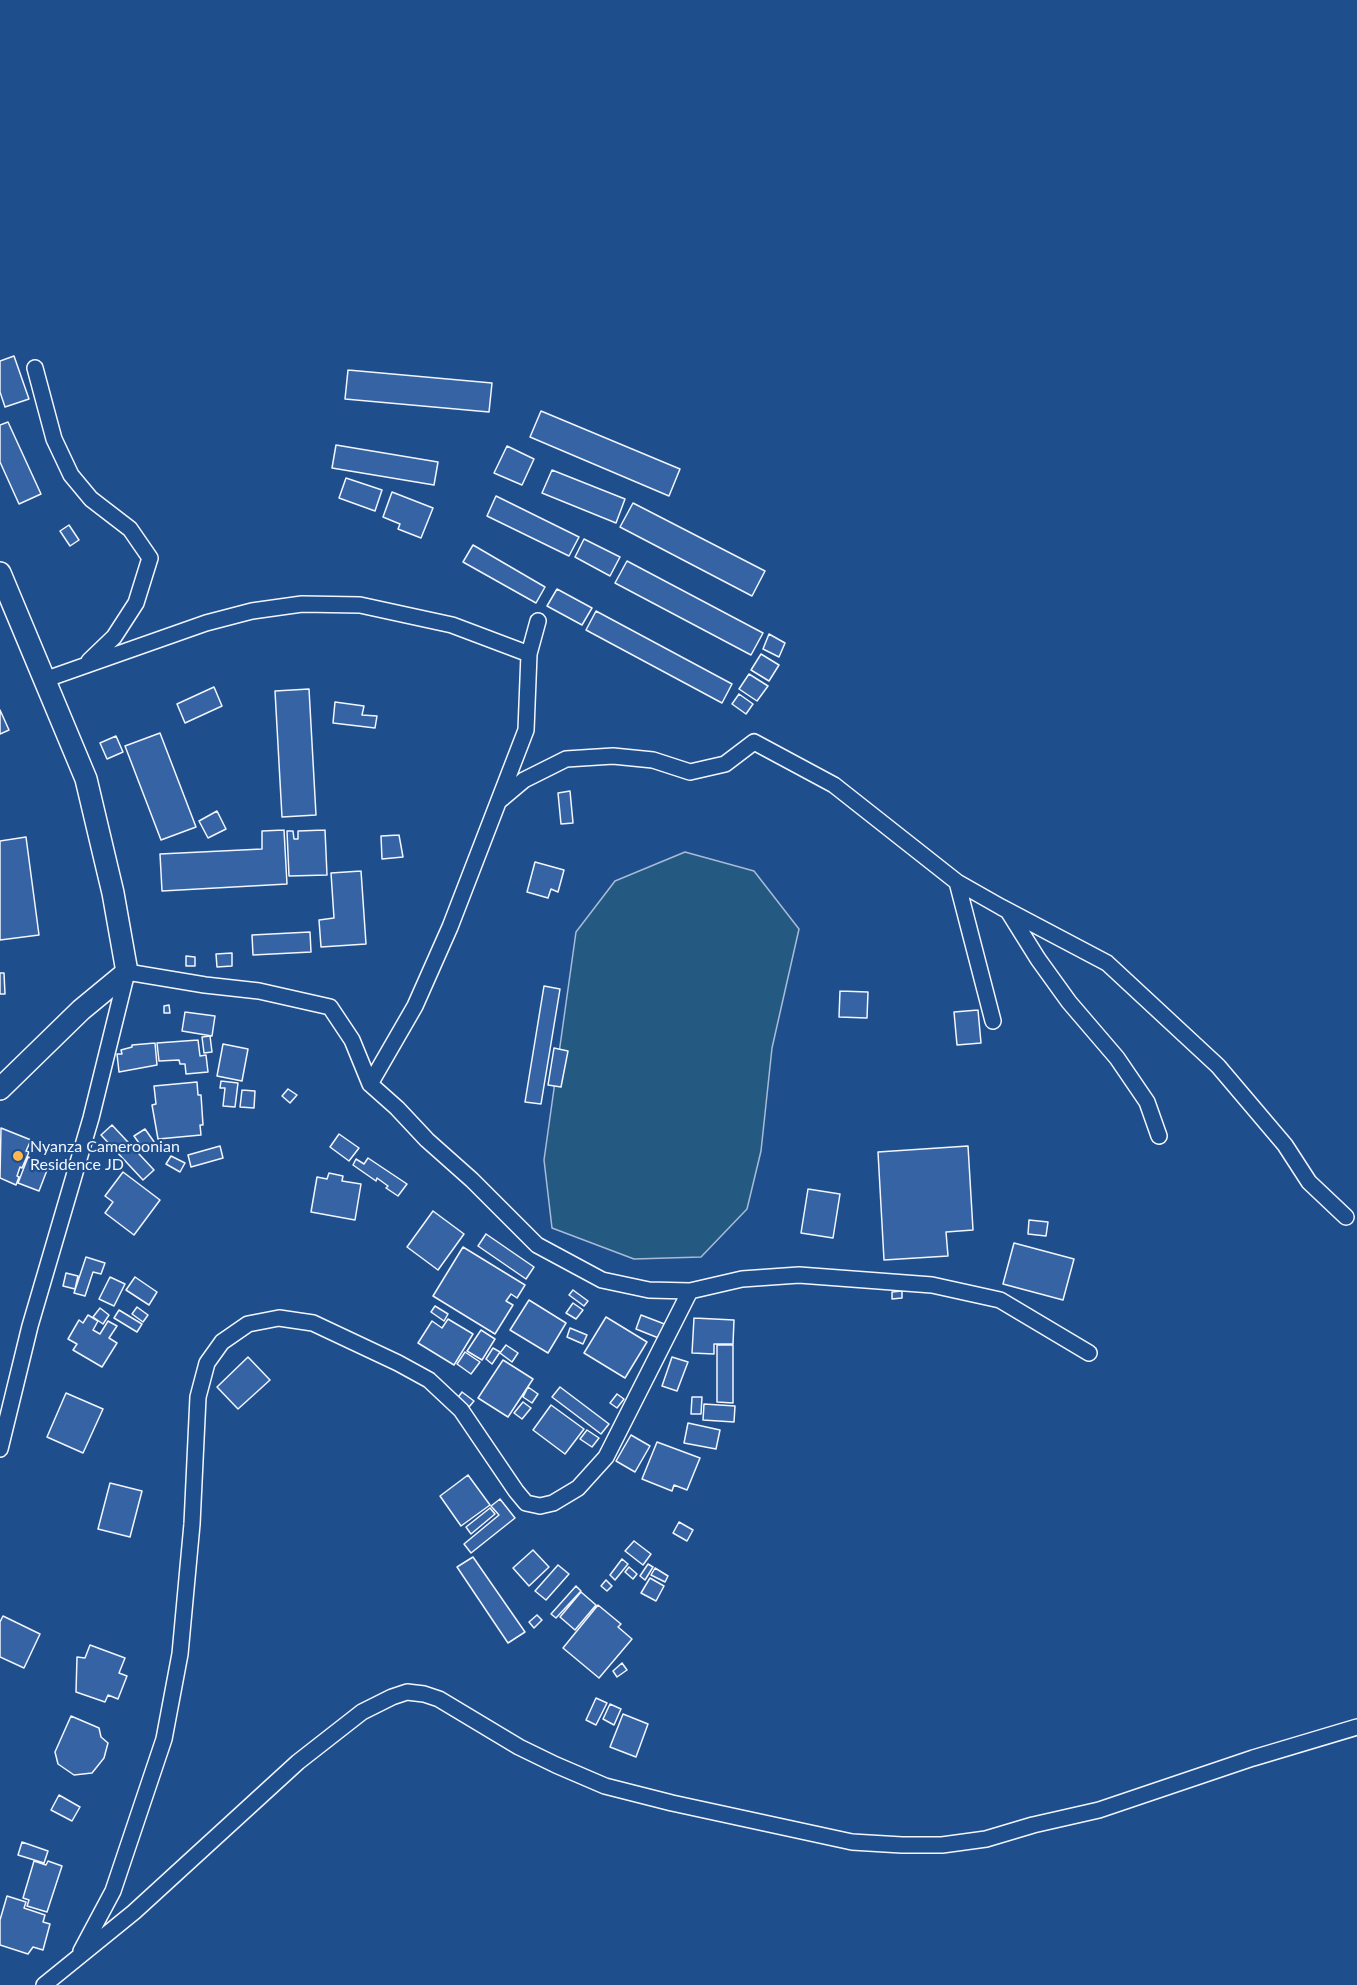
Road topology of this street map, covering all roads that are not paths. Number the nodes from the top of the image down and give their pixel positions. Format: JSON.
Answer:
{"nodes":[{"id":1,"x":35,"y":368,"type":"dead end"},
{"id":2,"x":0,"y":573,"type":"edge"},
{"id":3,"x":538,"y":621,"type":"dead end"},
{"id":4,"x":529,"y":654,"type":"junction"},
{"id":5,"x":85,"y":665,"type":"junction"},
{"id":6,"x":44,"y":680,"type":"junction"},
{"id":7,"x":499,"y":801,"type":"junction"},
{"id":8,"x":957,"y":882,"type":"junction"},
{"id":9,"x":1008,"y":911,"type":"junction"},
{"id":10,"x":127,"y":972,"type":"junction"},
{"id":11,"x":993,"y":1021,"type":"dead end"},
{"id":12,"x":370,"y":1084,"type":"junction"},
{"id":13,"x":0,"y":1089,"type":"edge"},
{"id":14,"x":1159,"y":1136,"type":"dead end"},
{"id":15,"x":1346,"y":1217,"type":"dead end"},
{"id":16,"x":690,"y":1291,"type":"junction"},
{"id":17,"x":1089,"y":1353,"type":"dead end"},
{"id":18,"x":0,"y":1449,"type":"edge"},
{"id":19,"x":1357,"y":1727,"type":"edge"},
{"id":20,"x":78,"y":1957,"type":"junction"},
{"id":21,"x":44,"y":1985,"type":"edge"}],
"edges":[{"from":1,"to":5,"type":"street"},
{"from":2,"to":6,"type":"main road"},
{"from":3,"to":4,"type":"street"},
{"from":4,"to":5,"type":"street"},
{"from":4,"to":7,"type":"street"},
{"from":5,"to":6,"type":"street"},
{"from":6,"to":10,"type":"main road"},
{"from":7,"to":8,"type":"street"},
{"from":7,"to":12,"type":"street"},
{"from":8,"to":9,"type":"street"},
{"from":8,"to":11,"type":"street"},
{"from":9,"to":14,"type":"street"},
{"from":9,"to":15,"type":"street"},
{"from":10,"to":12,"type":"street"},
{"from":10,"to":13,"type":"main road"},
{"from":10,"to":18,"type":"street"},
{"from":12,"to":16,"type":"street"},
{"from":16,"to":17,"type":"street"},
{"from":16,"to":20,"type":"street"},
{"from":19,"to":20,"type":"street"},
{"from":20,"to":21,"type":"street"}]}
